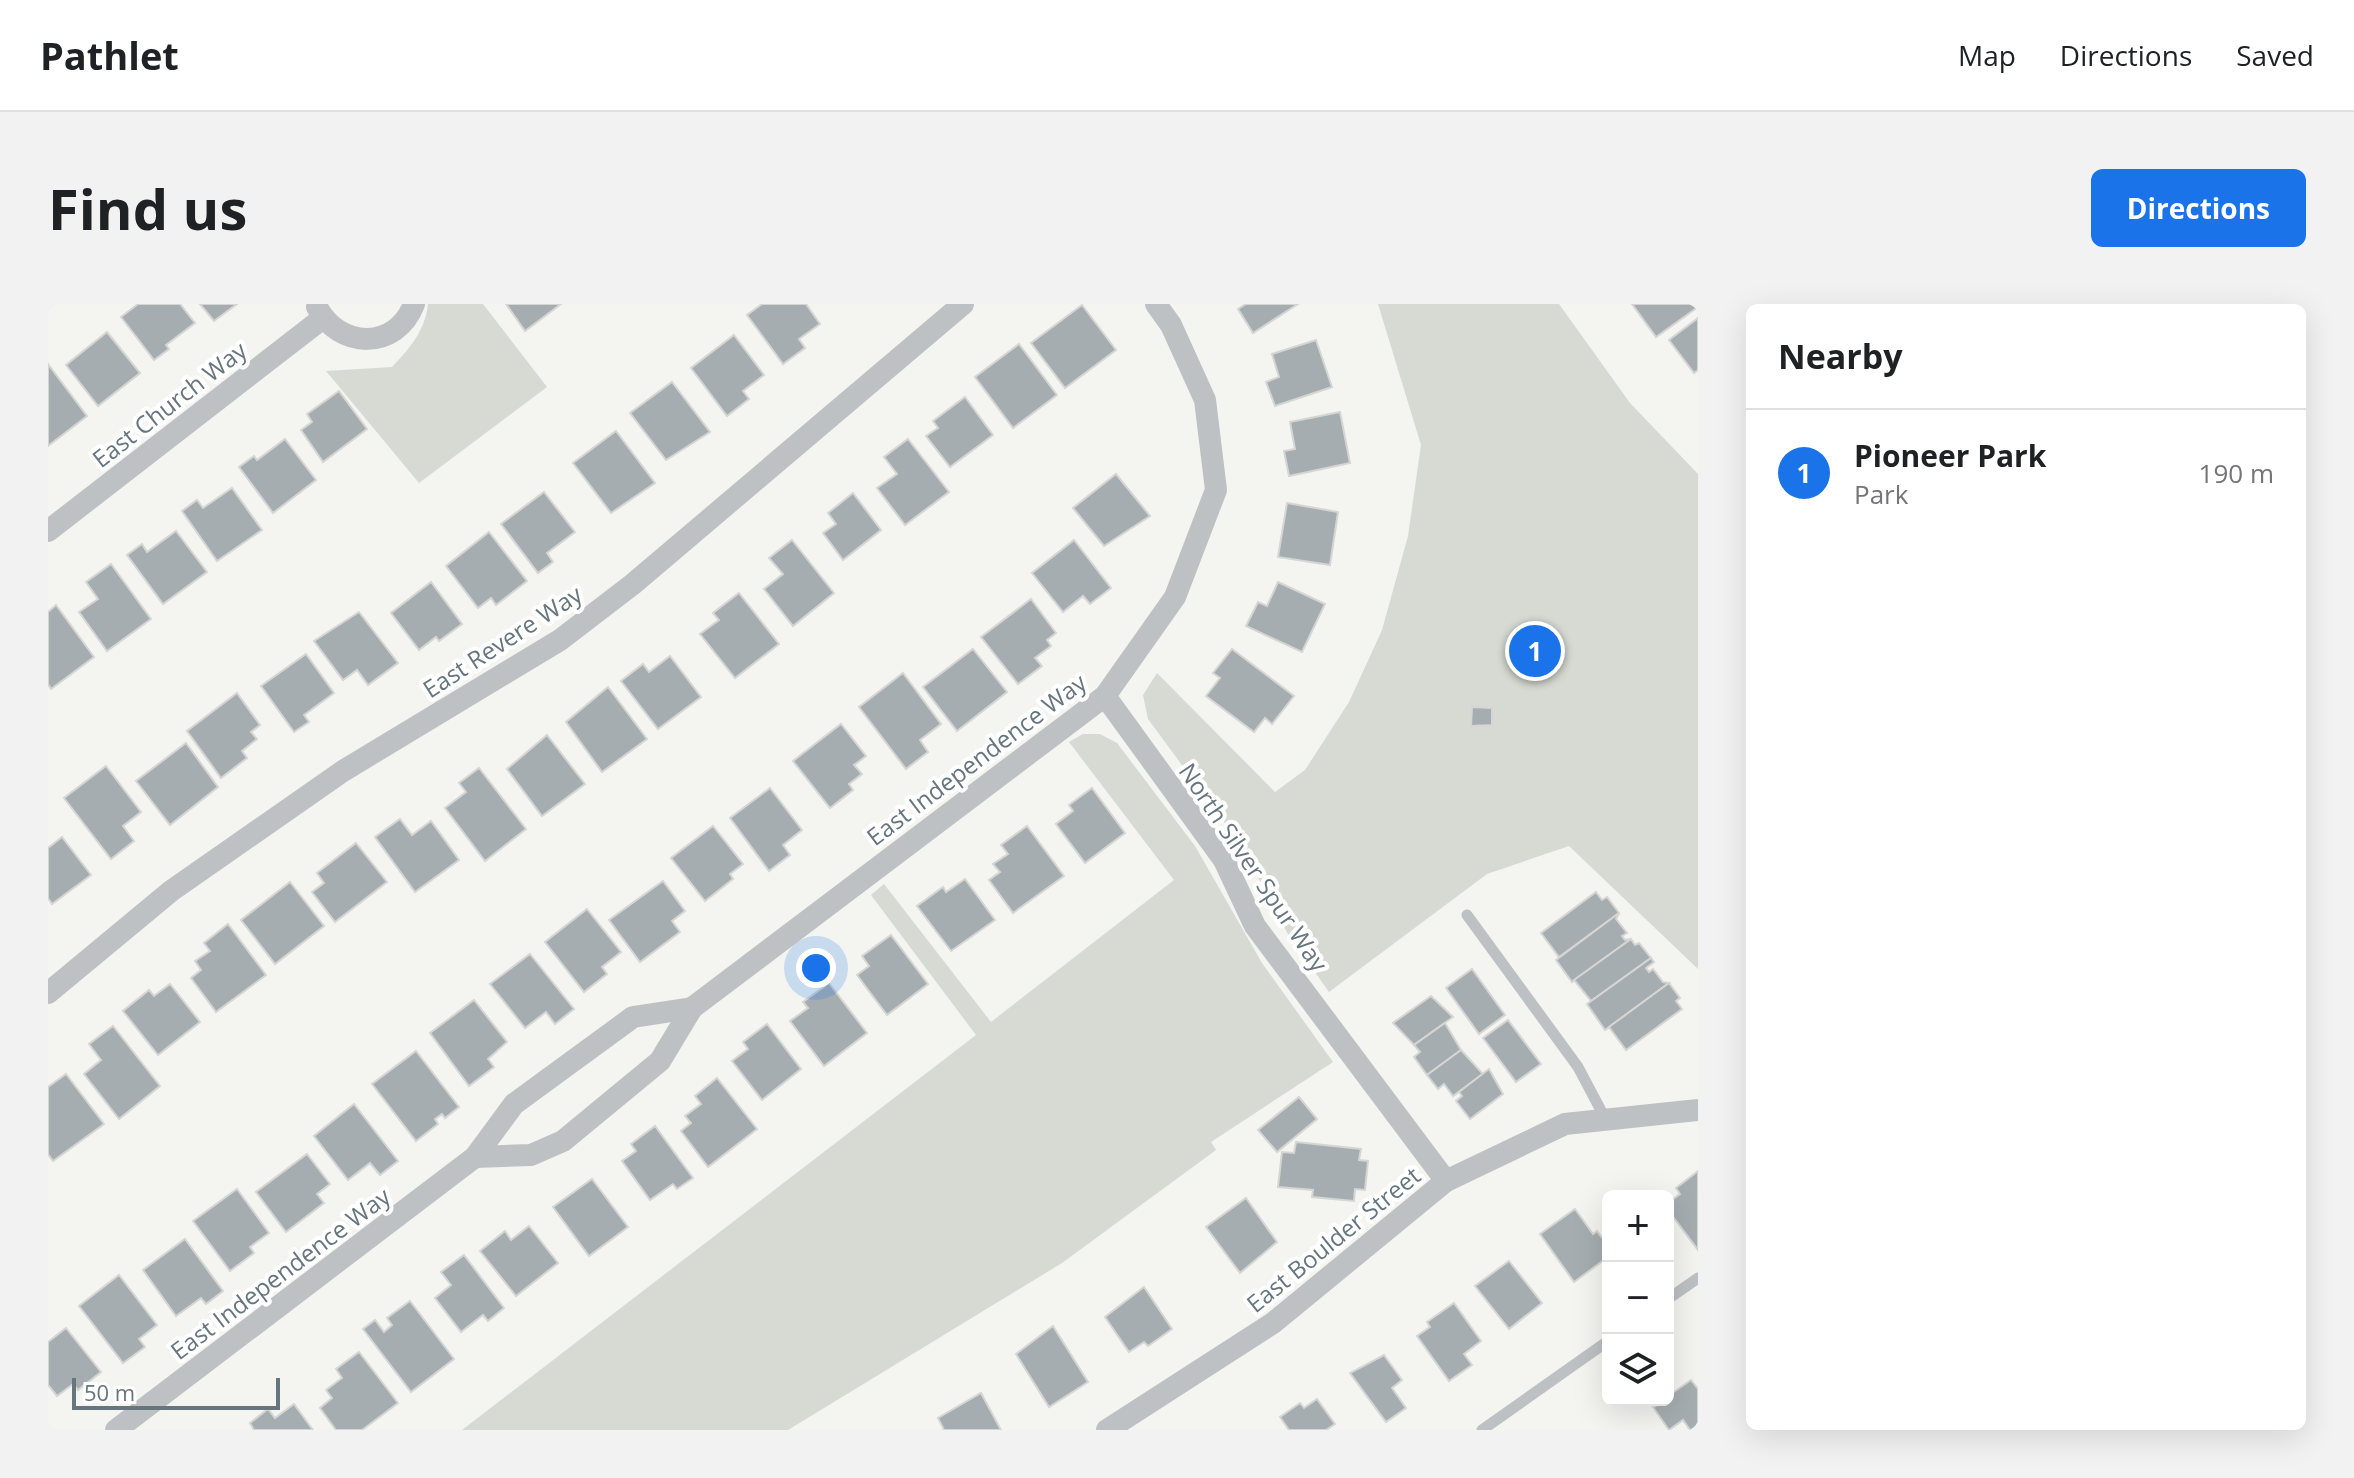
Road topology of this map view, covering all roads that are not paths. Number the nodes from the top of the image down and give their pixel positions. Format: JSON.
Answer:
{"nodes":[{"id":1,"x":414,"y":304,"type":"edge"},
{"id":2,"x":963,"y":304,"type":"edge"},
{"id":3,"x":1156,"y":304,"type":"edge"},
{"id":4,"x":320,"y":311,"type":"edge"},
{"id":5,"x":48,"y":531,"type":"edge"},
{"id":6,"x":1105,"y":696,"type":"junction"},
{"id":7,"x":1467,"y":915,"type":"dead end"},
{"id":8,"x":48,"y":993,"type":"edge"},
{"id":9,"x":692,"y":1008,"type":"junction"},
{"id":10,"x":1698,"y":1110,"type":"edge"},
{"id":11,"x":1606,"y":1120,"type":"junction"},
{"id":12,"x":475,"y":1157,"type":"junction"},
{"id":13,"x":1446,"y":1181,"type":"junction"},
{"id":14,"x":1698,"y":1278,"type":"edge"},
{"id":15,"x":1674,"y":1295,"type":"edge"},
{"id":16,"x":1602,"y":1345,"type":"edge"},
{"id":17,"x":116,"y":1430,"type":"edge"},
{"id":18,"x":1107,"y":1430,"type":"edge"},
{"id":19,"x":1482,"y":1430,"type":"edge"}],
"edges":[{"from":1,"to":4,"type":"street"},
{"from":2,"to":8,"type":"street","name":"East Revere Way"},
{"from":3,"to":6,"type":"street","name":"East Independence Way"},
{"from":4,"to":5,"type":"street","name":"East Church Way"},
{"from":6,"to":9,"type":"street","name":"East Independence Way"},
{"from":6,"to":13,"type":"street","name":"North Silver Spur Way"},
{"from":7,"to":11,"type":"lane"},
{"from":9,"to":12,"type":"street","name":"East Independence Way"},
{"from":9,"to":12,"type":"street","name":"East Independence Way"},
{"from":10,"to":11,"type":"street","name":"East Boulder Street"},
{"from":11,"to":13,"type":"street","name":"East Boulder Street"},
{"from":12,"to":17,"type":"street","name":"East Independence Way"},
{"from":13,"to":18,"type":"street","name":"East Boulder Street"},
{"from":14,"to":15,"type":"lane"},
{"from":16,"to":19,"type":"lane"}]}
